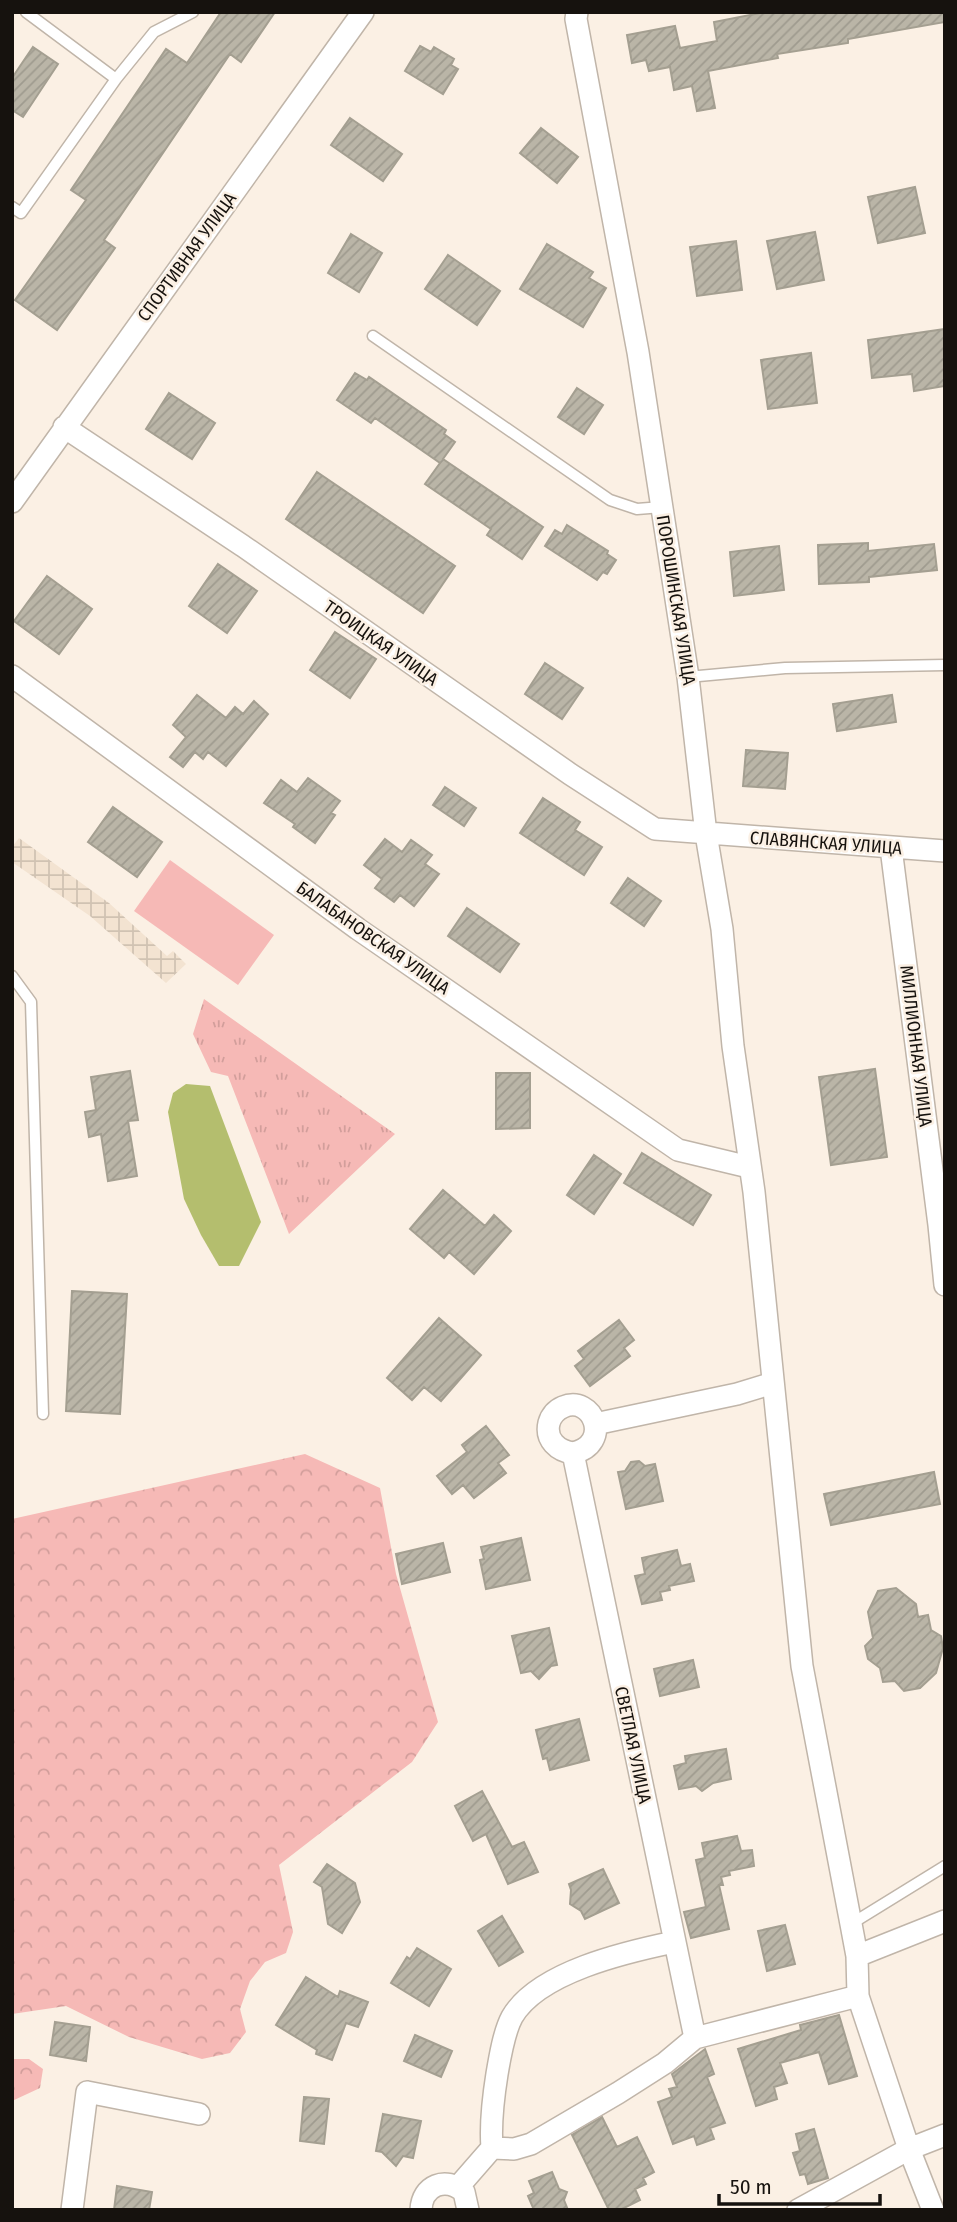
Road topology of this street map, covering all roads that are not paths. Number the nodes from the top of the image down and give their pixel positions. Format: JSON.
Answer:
{"nodes":[{"id":1,"x":26,"y":12,"type":"edge"},
{"id":2,"x":193,"y":12,"type":"edge"},
{"id":3,"x":363,"y":12,"type":"edge"},
{"id":4,"x":577,"y":12,"type":"edge"},
{"id":5,"x":116,"y":79,"type":"junction"},
{"id":6,"x":12,"y":207,"type":"edge"},
{"id":7,"x":373,"y":337,"type":"dead end"},
{"id":8,"x":64,"y":427,"type":"junction"},
{"id":9,"x":12,"y":502,"type":"edge"},
{"id":10,"x":662,"y":507,"type":"junction"},
{"id":11,"x":945,"y":664,"type":"edge"},
{"id":12,"x":12,"y":676,"type":"edge"},
{"id":13,"x":688,"y":677,"type":"junction"},
{"id":14,"x":706,"y":834,"type":"junction"},
{"id":15,"x":891,"y":848,"type":"junction"},
{"id":16,"x":945,"y":851,"type":"edge"},
{"id":17,"x":12,"y":976,"type":"edge"},
{"id":18,"x":749,"y":1167,"type":"junction"},
{"id":19,"x":942,"y":1225,"type":"edge"},
{"id":20,"x":945,"y":1285,"type":"edge"},
{"id":21,"x":774,"y":1384,"type":"junction"},
{"id":22,"x":43,"y":1414,"type":"dead end"},
{"id":23,"x":595,"y":1424,"type":"junction"},
{"id":24,"x":573,"y":1453,"type":"junction"},
{"id":25,"x":945,"y":1866,"type":"edge"},
{"id":26,"x":945,"y":1921,"type":"edge"},
{"id":27,"x":851,"y":1924,"type":"junction"},
{"id":28,"x":674,"y":1942,"type":"junction"},
{"id":29,"x":856,"y":1956,"type":"junction"},
{"id":30,"x":858,"y":1996,"type":"junction"},
{"id":31,"x":695,"y":2038,"type":"junction"},
{"id":32,"x":199,"y":2114,"type":"dead end"},
{"id":33,"x":945,"y":2135,"type":"edge"},
{"id":34,"x":492,"y":2148,"type":"junction"},
{"id":35,"x":909,"y":2149,"type":"junction"},
{"id":36,"x":458,"y":2188,"type":"junction"},
{"id":37,"x":72,"y":2210,"type":"edge"},
{"id":38,"x":421,"y":2210,"type":"edge"},
{"id":39,"x":468,"y":2210,"type":"edge"},
{"id":40,"x":798,"y":2210,"type":"edge"},
{"id":41,"x":933,"y":2210,"type":"edge"}],
"edges":[{"from":1,"to":5,"type":"lane"},
{"from":2,"to":5,"type":"lane"},
{"from":3,"to":8,"type":"street","name":"СПОРТИВНАЯ УЛИЦА"},
{"from":4,"to":10,"type":"street","name":"ПОРОШИНСКАЯ УЛИЦА"},
{"from":5,"to":6,"type":"lane"},
{"from":7,"to":10,"type":"lane"},
{"from":8,"to":9,"type":"street","name":"СПОРТИВНАЯ УЛИЦА"},
{"from":8,"to":14,"type":"street","name":"ТРОИЦКАЯ УЛИЦА"},
{"from":10,"to":13,"type":"street","name":"ПОРОШИНСКАЯ УЛИЦА"},
{"from":11,"to":13,"type":"lane"},
{"from":12,"to":18,"type":"street","name":"БАЛАБАНОВСКАЯ УЛИЦА"},
{"from":13,"to":14,"type":"street","name":"ПОРОШИНСКАЯ УЛИЦА"},
{"from":14,"to":15,"type":"street","name":"СЛАВЯНСКАЯ УЛИЦА"},
{"from":14,"to":18,"type":"street","name":"ПОРОШИНСКАЯ УЛИЦА"},
{"from":15,"to":16,"type":"street","name":"СЛАВЯНСКАЯ УЛИЦА"},
{"from":15,"to":19,"type":"street","name":"МИЛЛИОННАЯ УЛИЦА"},
{"from":17,"to":22,"type":"lane"},
{"from":18,"to":21,"type":"street","name":"ПОРОШИНСКАЯ УЛИЦА"},
{"from":19,"to":20,"type":"street","name":"МИЛЛИОННАЯ УЛИЦА"},
{"from":21,"to":23,"type":"street"},
{"from":21,"to":27,"type":"street","name":"ПОРОШИНСКАЯ УЛИЦА"},
{"from":23,"to":24,"type":"street"},
{"from":23,"to":24,"type":"street"},
{"from":24,"to":28,"type":"street","name":"СВЕТЛАЯ УЛИЦА"},
{"from":25,"to":27,"type":"lane"},
{"from":26,"to":29,"type":"street"},
{"from":27,"to":29,"type":"street","name":"ПОРОШИНСКАЯ УЛИЦА"},
{"from":28,"to":31,"type":"street","name":"СВЕТЛАЯ УЛИЦА"},
{"from":28,"to":34,"type":"street"},
{"from":29,"to":30,"type":"street","name":"ПОРОШИНСКАЯ УЛИЦА"},
{"from":30,"to":31,"type":"street"},
{"from":30,"to":35,"type":"street","name":"ПОРОШИНСКАЯ УЛИЦА"},
{"from":31,"to":34,"type":"street"},
{"from":32,"to":37,"type":"street"},
{"from":33,"to":35,"type":"street"},
{"from":34,"to":36,"type":"street"},
{"from":35,"to":40,"type":"street"},
{"from":35,"to":41,"type":"street","name":"ПОРОШИНСКАЯ УЛИЦА"},
{"from":36,"to":38,"type":"street"},
{"from":36,"to":39,"type":"street"}]}
